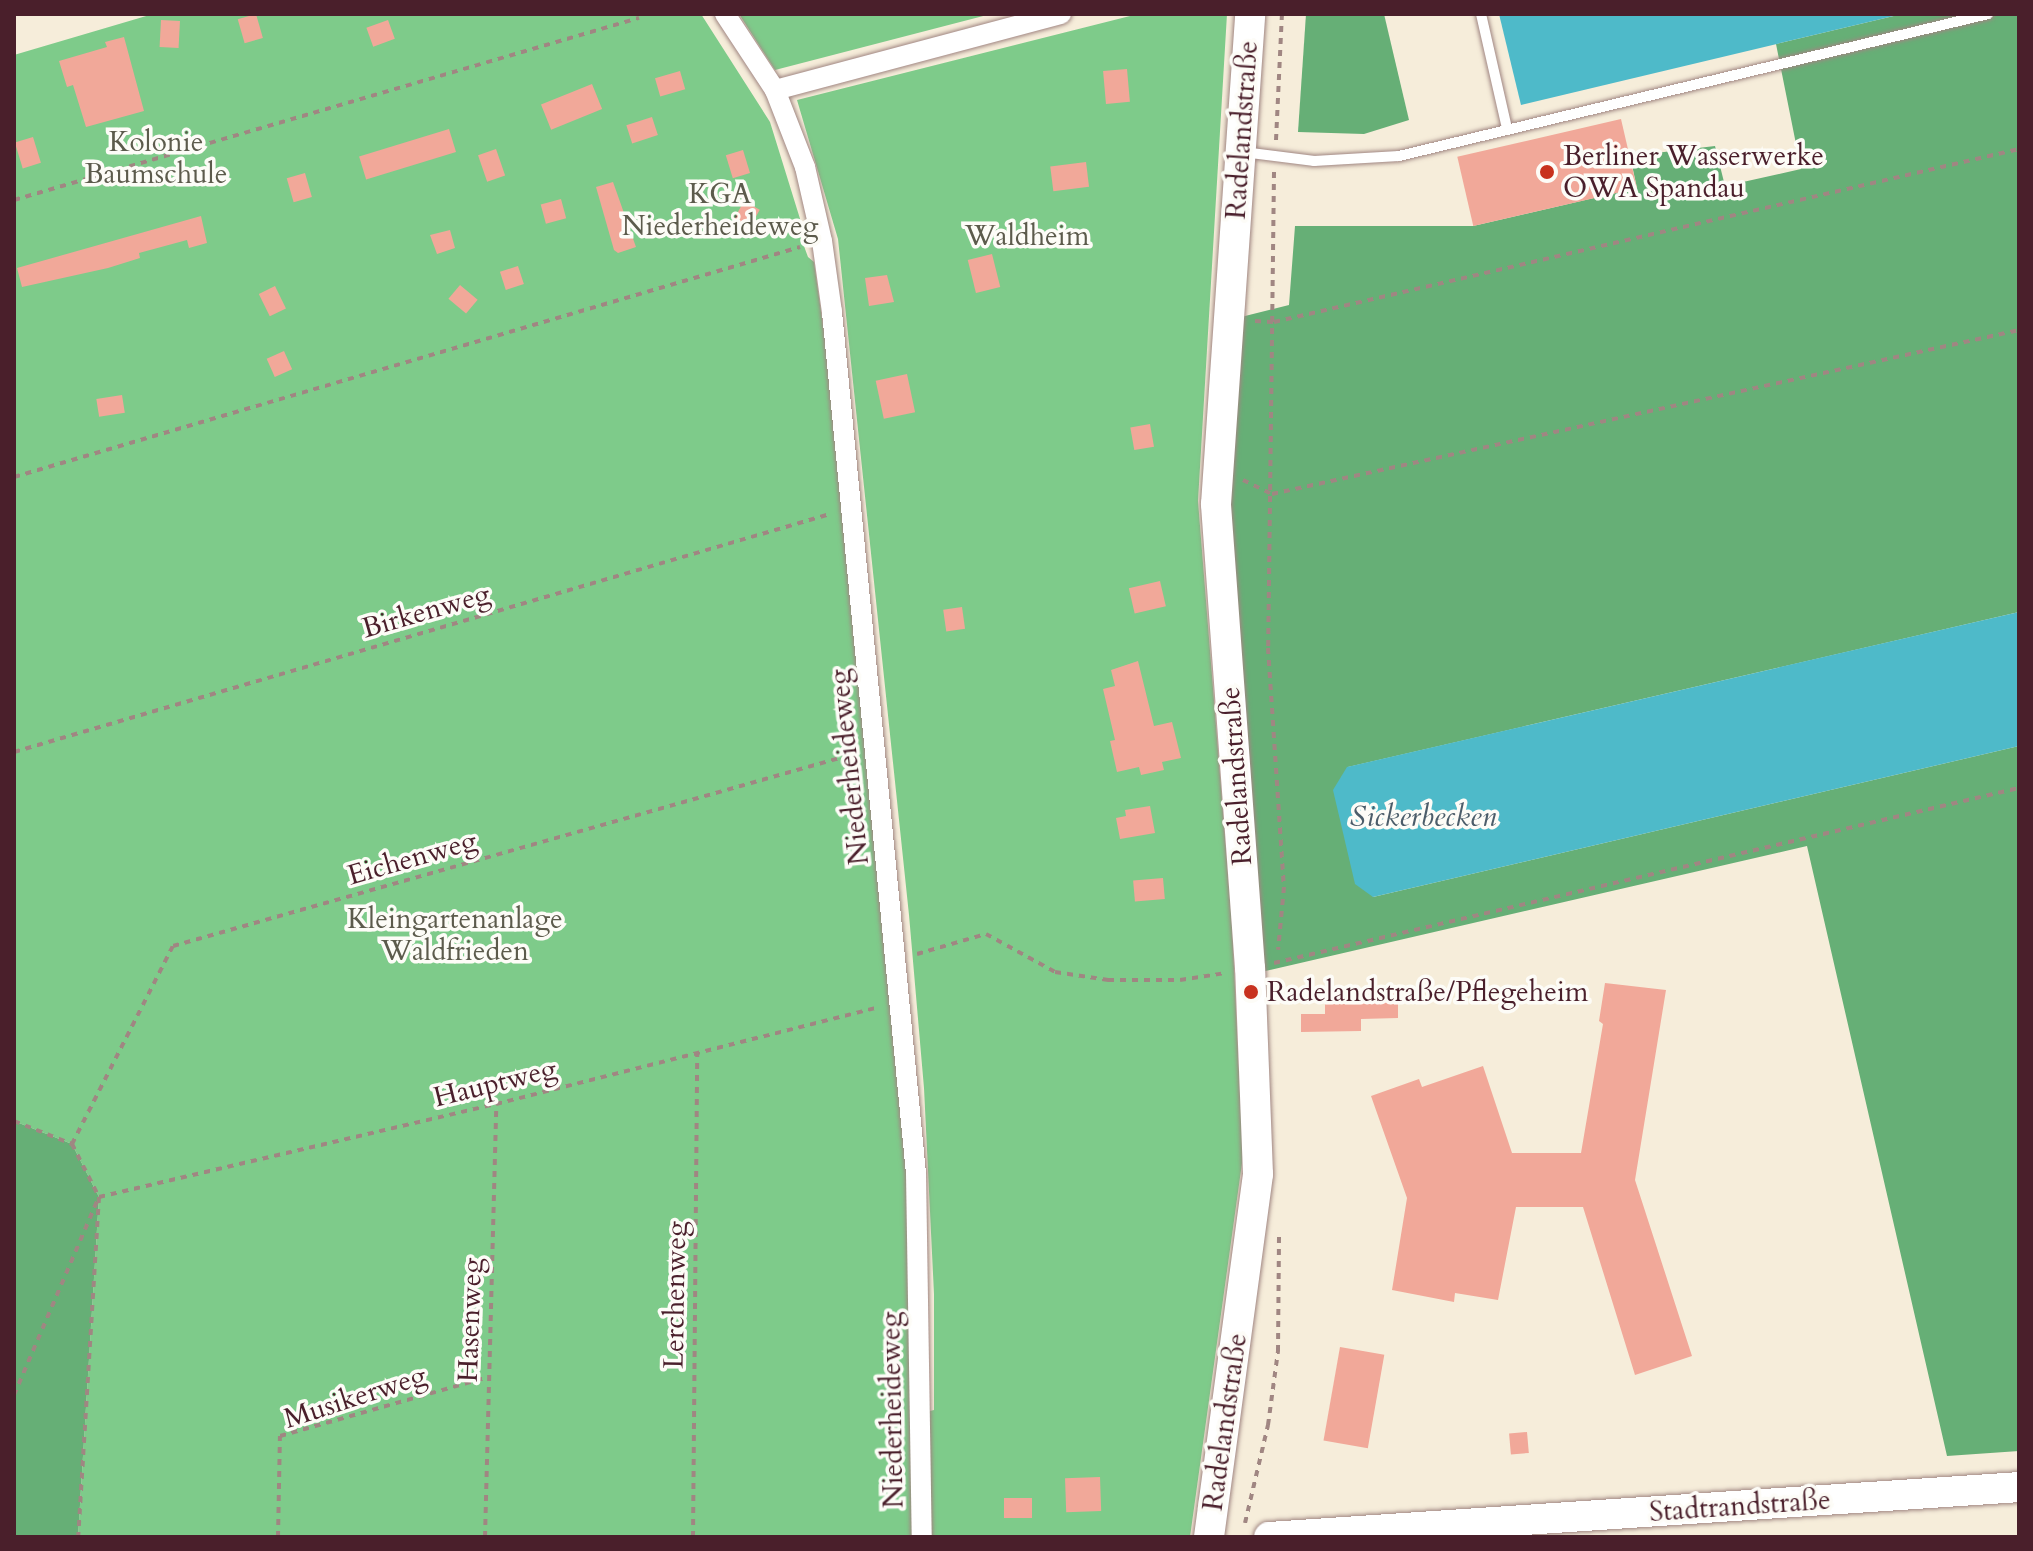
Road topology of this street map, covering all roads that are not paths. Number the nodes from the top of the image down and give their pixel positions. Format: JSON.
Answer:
{"nodes":[{"id":1,"x":725,"y":14,"type":"edge"},
{"id":2,"x":1061,"y":14,"type":"edge"},
{"id":3,"x":1250,"y":14,"type":"edge"},
{"id":4,"x":1481,"y":14,"type":"edge"},
{"id":5,"x":1988,"y":14,"type":"edge"},
{"id":6,"x":775,"y":90,"type":"junction"},
{"id":7,"x":1507,"y":128,"type":"junction"},
{"id":8,"x":1241,"y":151,"type":"junction"},
{"id":9,"x":2019,"y":1487,"type":"edge"},
{"id":10,"x":922,"y":1537,"type":"edge"},
{"id":11,"x":1209,"y":1537,"type":"edge"},
{"id":12,"x":1269,"y":1537,"type":"edge"}],
"edges":[{"from":1,"to":6,"type":"street","name":"Niederheideweg"},
{"from":2,"to":6,"type":"street"},
{"from":3,"to":8,"type":"street","name":"Radelandstraße"},
{"from":4,"to":7,"type":"lane"},
{"from":5,"to":7,"type":"lane"},
{"from":6,"to":10,"type":"street","name":"Niederheideweg"},
{"from":7,"to":8,"type":"lane"},
{"from":8,"to":11,"type":"street","name":"Radelandstraße"},
{"from":9,"to":12,"type":"street","name":"Stadtrandstraße"}]}
